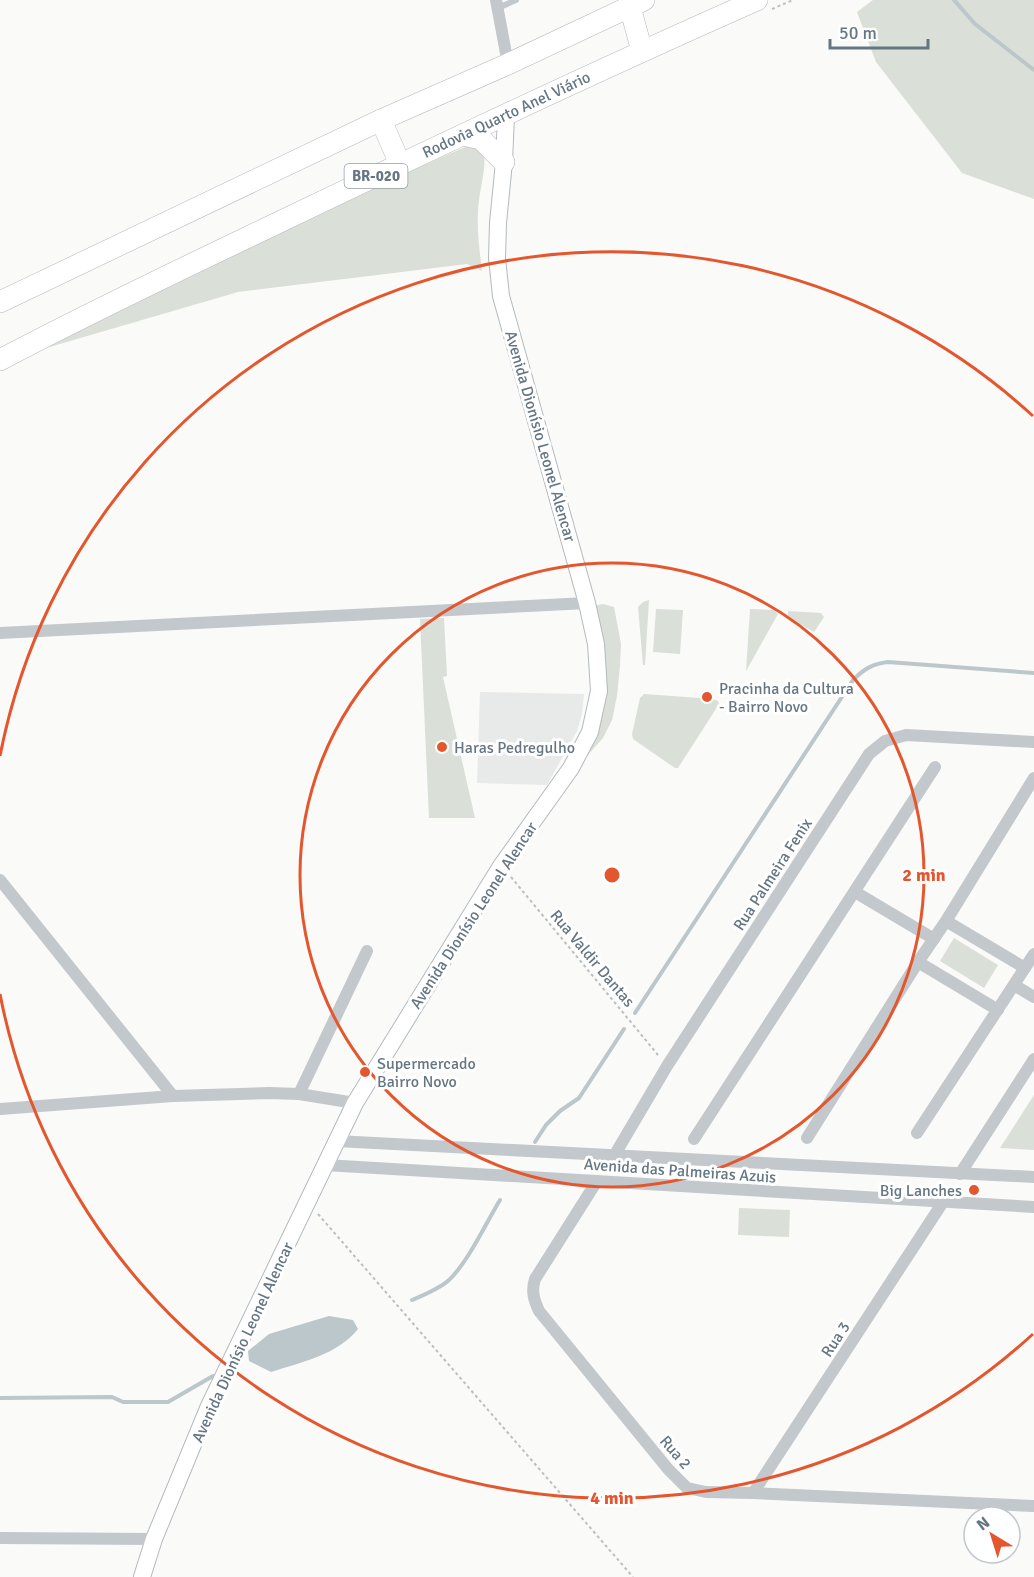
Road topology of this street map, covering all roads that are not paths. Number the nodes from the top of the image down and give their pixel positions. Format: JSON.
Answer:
{"nodes":[{"id":1,"x":516,"y":0,"type":"edge"},
{"id":2,"x":757,"y":0,"type":"edge"},
{"id":3,"x":637,"y":3,"type":"edge"},
{"id":4,"x":496,"y":4,"type":"edge"},
{"id":5,"x":642,"y":51,"type":"junction"},
{"id":6,"x":508,"y":64,"type":"junction"},
{"id":7,"x":506,"y":114,"type":"junction"},
{"id":8,"x":381,"y":120,"type":"junction"},
{"id":9,"x":463,"y":135,"type":"junction"},
{"id":10,"x":504,"y":162,"type":"junction"},
{"id":11,"x":400,"y":164,"type":"junction"},
{"id":12,"x":0,"y":302,"type":"edge"},
{"id":13,"x":0,"y":360,"type":"edge"},
{"id":14,"x":587,"y":603,"type":"junction"},
{"id":15,"x":0,"y":633,"type":"edge"},
{"id":16,"x":1034,"y":742,"type":"edge"},
{"id":17,"x":935,"y":767,"type":"dead end"},
{"id":18,"x":1034,"y":778,"type":"edge"},
{"id":19,"x":0,"y":880,"type":"edge"},
{"id":20,"x":855,"y":892,"type":"junction"},
{"id":21,"x":946,"y":921,"type":"junction"},
{"id":22,"x":934,"y":939,"type":"junction"},
{"id":23,"x":367,"y":951,"type":"dead end"},
{"id":24,"x":1034,"y":954,"type":"edge"},
{"id":25,"x":918,"y":963,"type":"junction"},
{"id":26,"x":1025,"y":968,"type":"junction"},
{"id":27,"x":1014,"y":985,"type":"junction"},
{"id":28,"x":1034,"y":997,"type":"edge"},
{"id":29,"x":998,"y":1010,"type":"junction"},
{"id":30,"x":1034,"y":1059,"type":"edge"},
{"id":31,"x":299,"y":1094,"type":"junction"},
{"id":32,"x":173,"y":1096,"type":"junction"},
{"id":33,"x":355,"y":1103,"type":"junction"},
{"id":34,"x":0,"y":1108,"type":"edge"},
{"id":35,"x":917,"y":1133,"type":"dead end"},
{"id":36,"x":807,"y":1138,"type":"dead end"},
{"id":37,"x":694,"y":1139,"type":"dead end"},
{"id":38,"x":336,"y":1141,"type":"junction"},
{"id":39,"x":614,"y":1156,"type":"junction"},
{"id":40,"x":325,"y":1165,"type":"junction"},
{"id":41,"x":960,"y":1174,"type":"junction"},
{"id":42,"x":1034,"y":1178,"type":"edge"},
{"id":43,"x":597,"y":1181,"type":"junction"},
{"id":44,"x":943,"y":1202,"type":"junction"},
{"id":45,"x":1034,"y":1207,"type":"edge"},
{"id":46,"x":753,"y":1493,"type":"junction"},
{"id":47,"x":1034,"y":1506,"type":"edge"},
{"id":48,"x":0,"y":1538,"type":"edge"},
{"id":49,"x":154,"y":1539,"type":"junction"},
{"id":50,"x":142,"y":1577,"type":"edge"}],
"edges":[{"from":1,"to":4,"type":"lane"},
{"from":2,"to":5,"type":"highway","name":"Rodovia Quarto Anel Viário","number":"BR-020"},
{"from":3,"to":5,"type":"highway"},
{"from":3,"to":6,"type":"highway","number":"BR-020"},
{"from":4,"to":6,"type":"street"},
{"from":5,"to":7,"type":"highway","name":"Rodovia Quarto Anel Viário","number":"BR-020"},
{"from":6,"to":8,"type":"highway","number":"BR-020"},
{"from":7,"to":9,"type":"highway","name":"Rodovia Quarto Anel Viário","number":"BR-020"},
{"from":7,"to":10,"type":"street","name":"Avenida Dionísio Leonel Alencar"},
{"from":8,"to":11,"type":"highway"},
{"from":8,"to":12,"type":"highway","number":"BR-020"},
{"from":9,"to":10,"type":"highway"},
{"from":9,"to":11,"type":"highway","name":"Rodovia Quarto Anel Viário","number":"BR-020"},
{"from":10,"to":14,"type":"street","name":"Avenida Dionísio Leonel Alencar"},
{"from":11,"to":13,"type":"highway","name":"Rodovia Quarto Anel Viário","number":"BR-020"},
{"from":14,"to":15,"type":"street"},
{"from":14,"to":33,"type":"street","name":"Avenida Dionísio Leonel Alencar"},
{"from":16,"to":39,"type":"street","name":"Rua Palmeira Fenix"},
{"from":17,"to":20,"type":"street"},
{"from":18,"to":21,"type":"street"},
{"from":19,"to":32,"type":"street"},
{"from":20,"to":22,"type":"street"},
{"from":20,"to":37,"type":"street"},
{"from":21,"to":22,"type":"street"},
{"from":21,"to":26,"type":"street"},
{"from":22,"to":25,"type":"street"},
{"from":23,"to":31,"type":"street"},
{"from":24,"to":26,"type":"street"},
{"from":25,"to":29,"type":"street"},
{"from":25,"to":36,"type":"street"},
{"from":26,"to":27,"type":"street"},
{"from":27,"to":28,"type":"street"},
{"from":27,"to":29,"type":"street"},
{"from":29,"to":35,"type":"street"},
{"from":30,"to":41,"type":"street"},
{"from":31,"to":32,"type":"street"},
{"from":31,"to":33,"type":"street"},
{"from":32,"to":34,"type":"street"},
{"from":33,"to":38,"type":"street","name":"Avenida Dionísio Leonel Alencar"},
{"from":38,"to":39,"type":"street","name":"Avenida das Palmeiras Azuis"},
{"from":38,"to":40,"type":"street","name":"Avenida Dionísio Leonel Alencar"},
{"from":39,"to":41,"type":"street","name":"Avenida das Palmeiras Azuis"},
{"from":40,"to":43,"type":"street","name":"Avenida das Palmeiras Azuis"},
{"from":40,"to":49,"type":"street","name":"Avenida Dionísio Leonel Alencar"},
{"from":41,"to":42,"type":"street","name":"Avenida das Palmeiras Azuis"},
{"from":43,"to":44,"type":"street","name":"Avenida das Palmeiras Azuis"},
{"from":43,"to":46,"type":"street","name":"Rua 2"},
{"from":44,"to":45,"type":"street","name":"Avenida das Palmeiras Azuis"},
{"from":44,"to":46,"type":"street","name":"Rua 3"},
{"from":46,"to":47,"type":"street","name":"Rua 2"},
{"from":48,"to":49,"type":"street"},
{"from":49,"to":50,"type":"street","name":"Avenida Dionísio Leonel Alencar"}]}
